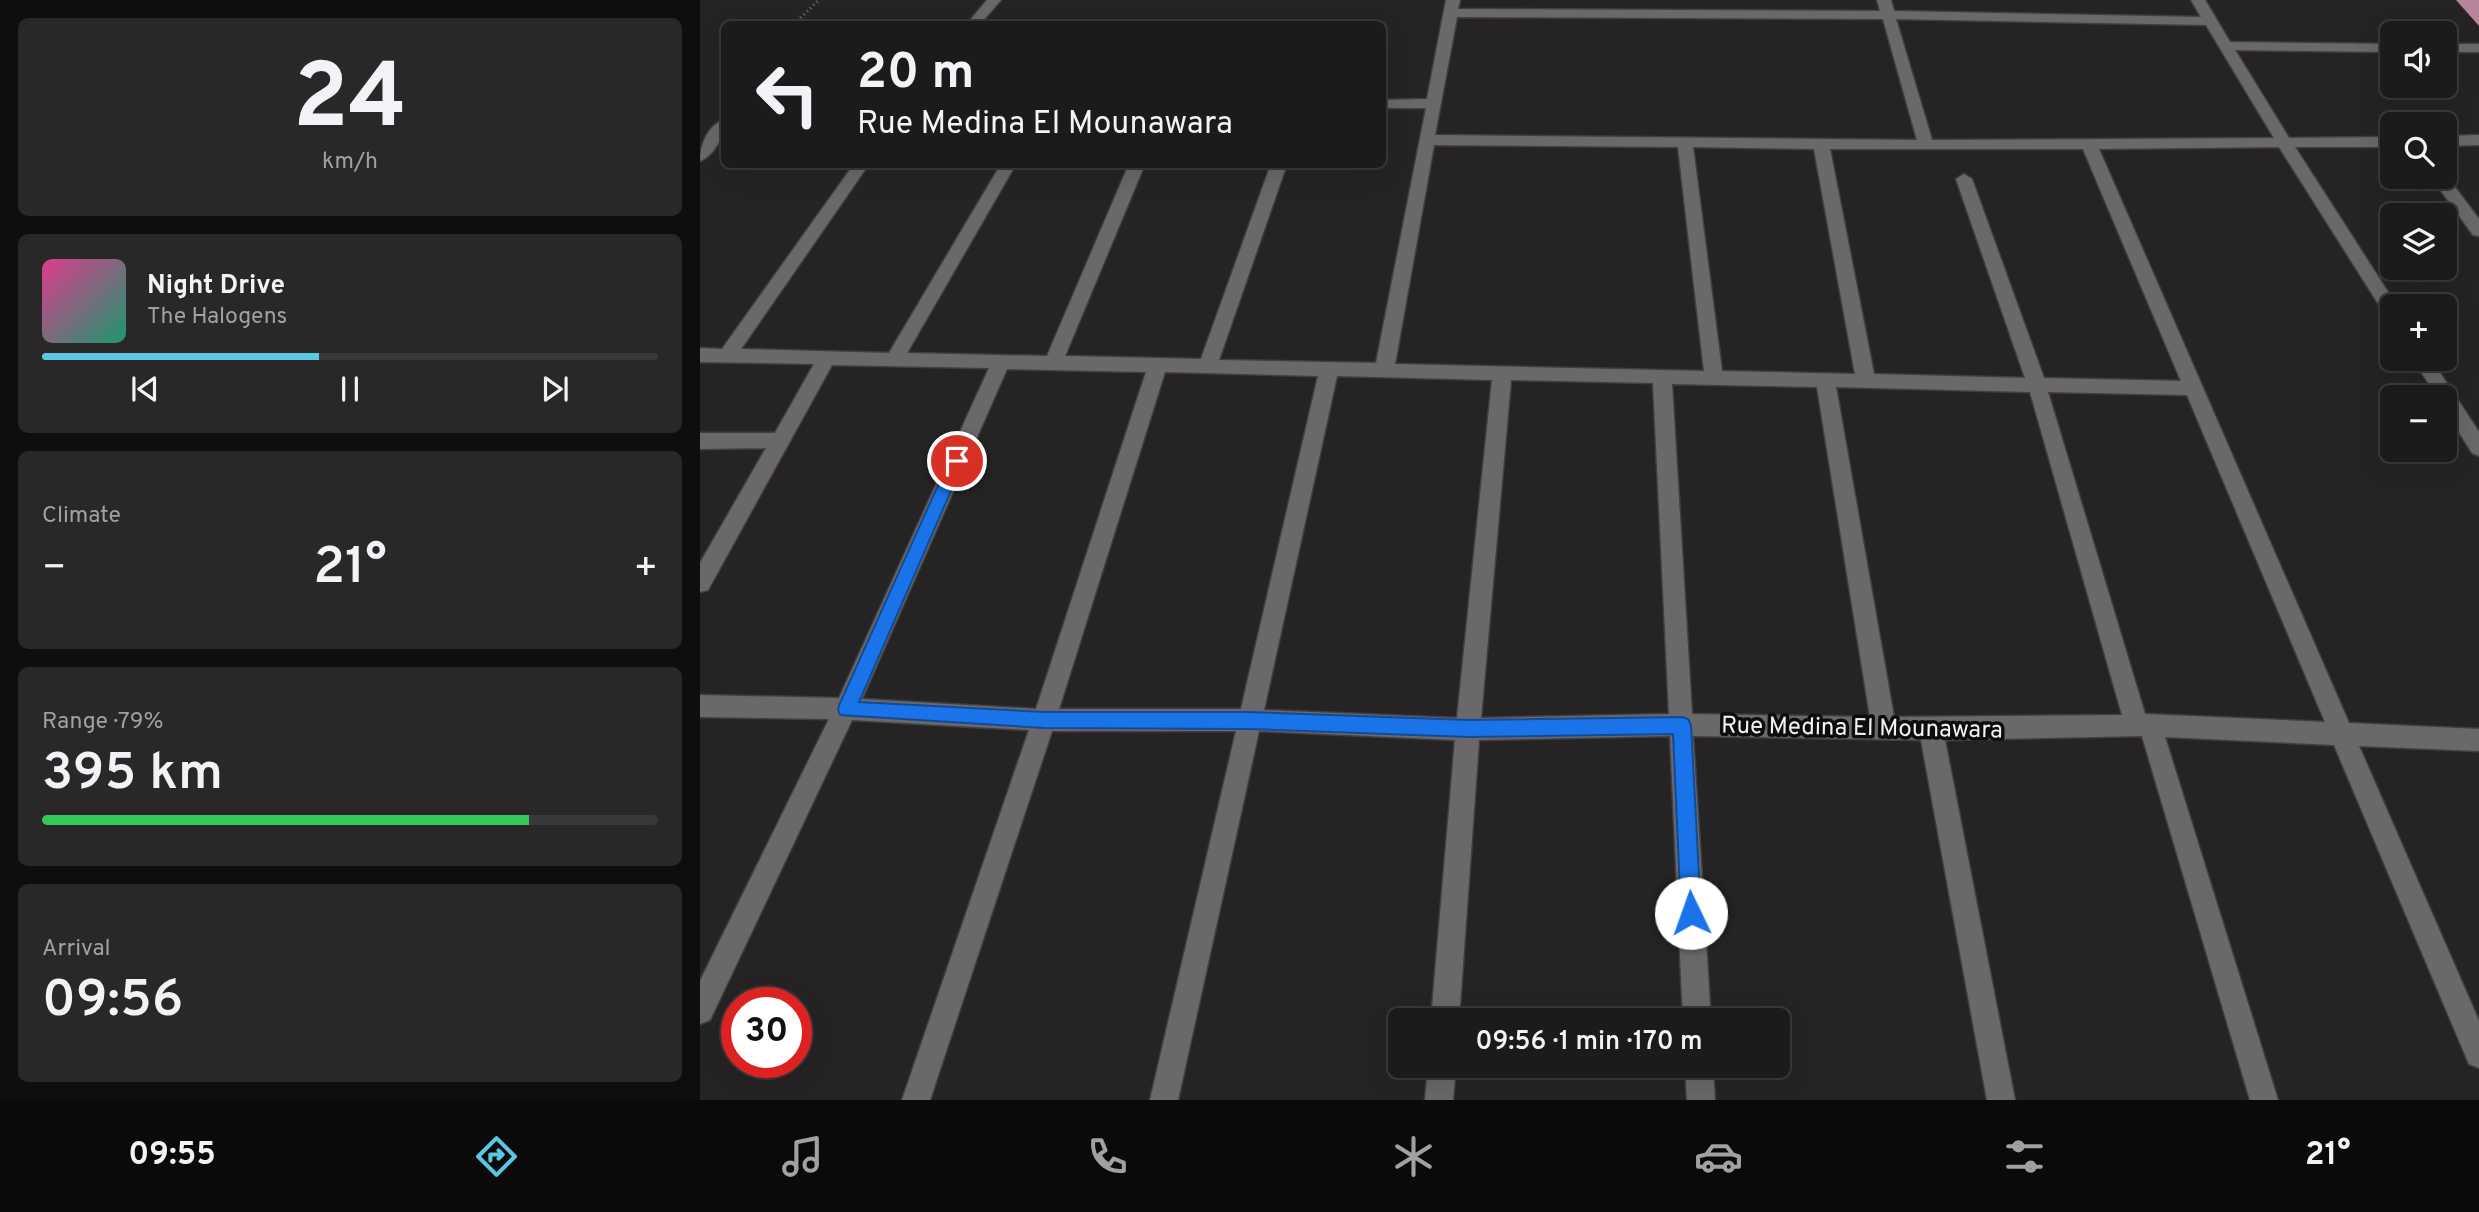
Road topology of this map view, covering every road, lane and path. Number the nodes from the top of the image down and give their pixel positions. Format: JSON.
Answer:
{"nodes":[{"id":1,"x":819,"y":0,"type":"edge"},
{"id":2,"x":994,"y":0,"type":"edge"},
{"id":3,"x":1884,"y":0,"type":"edge"},
{"id":4,"x":2198,"y":0,"type":"edge"},
{"id":5,"x":1452,"y":7,"type":"edge"},
{"id":6,"x":1888,"y":15,"type":"junction"},
{"id":7,"x":797,"y":21,"type":"edge"},
{"id":8,"x":976,"y":21,"type":"edge"},
{"id":9,"x":2210,"y":21,"type":"junction"},
{"id":10,"x":2224,"y":46,"type":"junction"},
{"id":11,"x":2380,"y":48,"type":"edge"},
{"id":12,"x":2457,"y":48,"type":"edge"},
{"id":13,"x":2479,"y":48,"type":"edge"},
{"id":14,"x":1434,"y":103,"type":"junction"},
{"id":15,"x":1386,"y":104,"type":"edge"},
{"id":16,"x":721,"y":128,"type":"edge"},
{"id":17,"x":1428,"y":140,"type":"junction"},
{"id":18,"x":2479,"y":140,"type":"edge"},
{"id":19,"x":2457,"y":141,"type":"edge"},
{"id":20,"x":1685,"y":142,"type":"junction"},
{"id":21,"x":2380,"y":142,"type":"edge"},
{"id":22,"x":1821,"y":144,"type":"junction"},
{"id":23,"x":2089,"y":144,"type":"junction"},
{"id":24,"x":2285,"y":144,"type":"junction"},
{"id":25,"x":1926,"y":145,"type":"junction"},
{"id":26,"x":700,"y":156,"type":"edge"},
{"id":27,"x":859,"y":168,"type":"edge"},
{"id":28,"x":1007,"y":168,"type":"edge"},
{"id":29,"x":1135,"y":168,"type":"edge"},
{"id":30,"x":1278,"y":168,"type":"edge"},
{"id":31,"x":1964,"y":179,"type":"dead end"},
{"id":32,"x":2448,"y":189,"type":"edge"},
{"id":33,"x":2479,"y":231,"type":"edge"},
{"id":34,"x":2381,"y":294,"type":"edge"},
{"id":35,"x":700,"y":355,"type":"edge"},
{"id":36,"x":727,"y":356,"type":"junction"},
{"id":37,"x":826,"y":359,"type":"junction"},
{"id":38,"x":894,"y":360,"type":"junction"},
{"id":39,"x":1001,"y":362,"type":"junction"},
{"id":40,"x":1054,"y":362,"type":"junction"},
{"id":41,"x":1157,"y":364,"type":"junction"},
{"id":42,"x":1208,"y":365,"type":"junction"},
{"id":43,"x":1329,"y":369,"type":"junction"},
{"id":44,"x":1384,"y":371,"type":"junction"},
{"id":45,"x":2430,"y":371,"type":"edge"},
{"id":46,"x":1502,"y":373,"type":"junction"},
{"id":47,"x":1661,"y":377,"type":"junction"},
{"id":48,"x":1714,"y":378,"type":"junction"},
{"id":49,"x":1825,"y":380,"type":"junction"},
{"id":50,"x":1866,"y":381,"type":"junction"},
{"id":51,"x":2037,"y":385,"type":"junction"},
{"id":52,"x":2193,"y":388,"type":"junction"},
{"id":53,"x":780,"y":440,"type":"junction"},
{"id":54,"x":700,"y":441,"type":"edge"},
{"id":55,"x":2479,"y":448,"type":"edge"},
{"id":56,"x":702,"y":576,"type":"edge"},
{"id":57,"x":700,"y":706,"type":"edge"},
{"id":58,"x":846,"y":709,"type":"junction"},
{"id":59,"x":1044,"y":720,"type":"junction"},
{"id":60,"x":1248,"y":720,"type":"junction"},
{"id":61,"x":1682,"y":725,"type":"junction"},
{"id":62,"x":2143,"y":726,"type":"junction"},
{"id":63,"x":1468,"y":729,"type":"junction"},
{"id":64,"x":1884,"y":729,"type":"junction"},
{"id":65,"x":1931,"y":729,"type":"junction"},
{"id":66,"x":2340,"y":734,"type":"junction"},
{"id":67,"x":2479,"y":740,"type":"edge"},
{"id":68,"x":1446,"y":1008,"type":"edge"},
{"id":69,"x":1696,"y":1008,"type":"edge"},
{"id":70,"x":700,"y":1010,"type":"edge"},
{"id":71,"x":2479,"y":1054,"type":"edge"},
{"id":72,"x":1441,"y":1078,"type":"edge"},
{"id":73,"x":1700,"y":1078,"type":"edge"},
{"id":74,"x":916,"y":1100,"type":"edge"},
{"id":75,"x":1164,"y":1100,"type":"edge"},
{"id":76,"x":1439,"y":1100,"type":"edge"},
{"id":77,"x":1701,"y":1100,"type":"edge"},
{"id":78,"x":2001,"y":1100,"type":"edge"},
{"id":79,"x":2264,"y":1100,"type":"edge"}],
"edges":[{"from":1,"to":7,"type":"path"},
{"from":2,"to":8,"type":"street"},
{"from":3,"to":6,"type":"street"},
{"from":4,"to":9,"type":"street"},
{"from":5,"to":6,"type":"street"},
{"from":5,"to":14,"type":"street"},
{"from":6,"to":9,"type":"street"},
{"from":6,"to":25,"type":"street"},
{"from":9,"to":10,"type":"street"},
{"from":10,"to":11,"type":"street"},
{"from":10,"to":24,"type":"street"},
{"from":12,"to":13,"type":"street"},
{"from":14,"to":15,"type":"street"},
{"from":14,"to":17,"type":"street"},
{"from":16,"to":26,"type":"street"},
{"from":17,"to":20,"type":"street"},
{"from":17,"to":44,"type":"street"},
{"from":18,"to":19,"type":"street"},
{"from":20,"to":22,"type":"street"},
{"from":20,"to":48,"type":"street"},
{"from":21,"to":24,"type":"street"},
{"from":22,"to":25,"type":"street"},
{"from":22,"to":50,"type":"street"},
{"from":23,"to":24,"type":"street"},
{"from":23,"to":25,"type":"street"},
{"from":23,"to":52,"type":"street"},
{"from":24,"to":34,"type":"street"},
{"from":27,"to":36,"type":"street"},
{"from":28,"to":38,"type":"street"},
{"from":29,"to":40,"type":"street"},
{"from":30,"to":42,"type":"street"},
{"from":31,"to":51,"type":"street"},
{"from":32,"to":33,"type":"street"},
{"from":35,"to":36,"type":"street"},
{"from":36,"to":37,"type":"street"},
{"from":37,"to":38,"type":"street"},
{"from":37,"to":53,"type":"street"},
{"from":38,"to":39,"type":"street"},
{"from":39,"to":40,"type":"street"},
{"from":39,"to":58,"type":"street"},
{"from":40,"to":41,"type":"street"},
{"from":41,"to":42,"type":"street"},
{"from":41,"to":59,"type":"street"},
{"from":42,"to":43,"type":"street"},
{"from":43,"to":44,"type":"street"},
{"from":43,"to":60,"type":"street"},
{"from":44,"to":46,"type":"street"},
{"from":45,"to":55,"type":"street"},
{"from":46,"to":47,"type":"street"},
{"from":46,"to":63,"type":"street"},
{"from":47,"to":48,"type":"street"},
{"from":47,"to":61,"type":"street"},
{"from":48,"to":49,"type":"street"},
{"from":49,"to":50,"type":"street"},
{"from":49,"to":64,"type":"street"},
{"from":50,"to":51,"type":"street"},
{"from":51,"to":52,"type":"street"},
{"from":51,"to":62,"type":"street"},
{"from":52,"to":66,"type":"street"},
{"from":53,"to":54,"type":"street"},
{"from":53,"to":56,"type":"street"},
{"from":57,"to":58,"type":"street","name":"Rue Medina El Mounawara"},
{"from":58,"to":59,"type":"street","name":"Rue Medina El Mounawara"},
{"from":58,"to":70,"type":"street"},
{"from":59,"to":60,"type":"street","name":"Rue Medina El Mounawara"},
{"from":59,"to":74,"type":"street"},
{"from":60,"to":63,"type":"street","name":"Rue Medina El Mounawara"},
{"from":60,"to":75,"type":"street"},
{"from":61,"to":63,"type":"street","name":"Rue Medina El Mounawara"},
{"from":61,"to":64,"type":"street","name":"Rue Medina El Mounawara"},
{"from":61,"to":69,"type":"street"},
{"from":62,"to":65,"type":"street","name":"Rue Medina El Mounawara"},
{"from":62,"to":66,"type":"street","name":"Rue Medina El Mounawara"},
{"from":62,"to":79,"type":"street"},
{"from":63,"to":68,"type":"street"},
{"from":64,"to":65,"type":"street","name":"Rue Medina El Mounawara"},
{"from":65,"to":78,"type":"street"},
{"from":66,"to":67,"type":"street","name":"Rue Medina El Mounawara"},
{"from":66,"to":71,"type":"street"},
{"from":72,"to":76,"type":"street"},
{"from":73,"to":77,"type":"street"}]}
